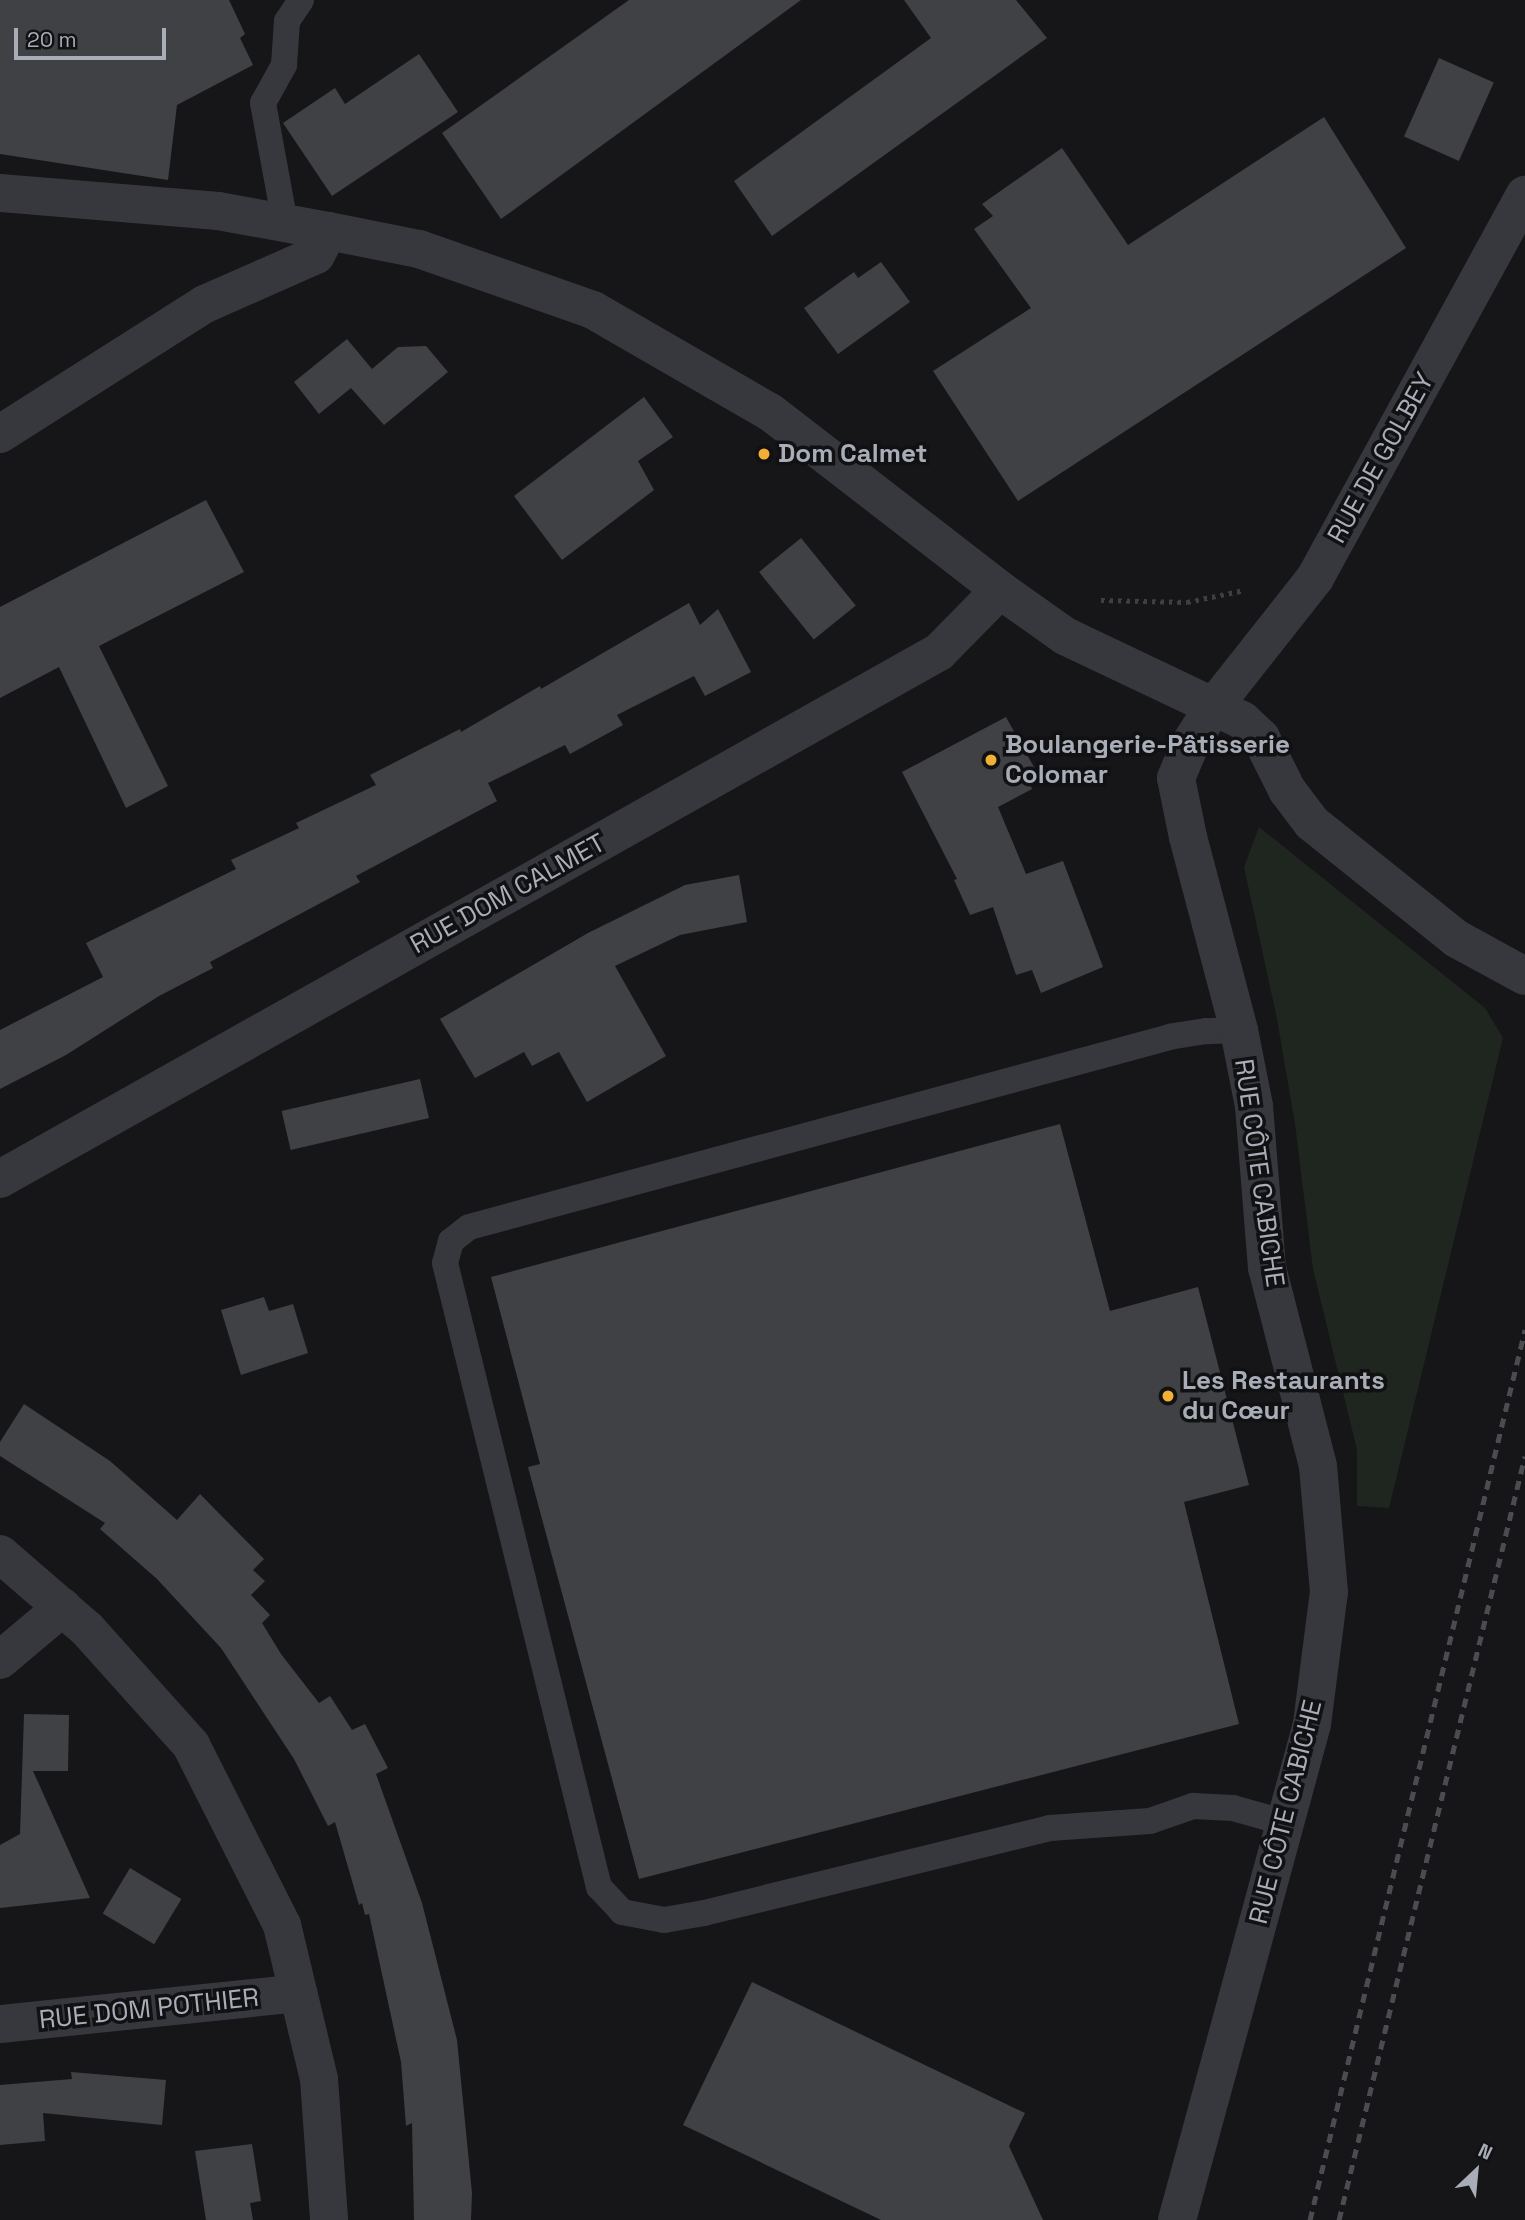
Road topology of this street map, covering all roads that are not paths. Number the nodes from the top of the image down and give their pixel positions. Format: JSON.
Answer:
{"nodes":[{"id":1,"x":301,"y":0,"type":"edge"},
{"id":2,"x":0,"y":193,"type":"edge"},
{"id":3,"x":1525,"y":195,"type":"edge"},
{"id":4,"x":285,"y":223,"type":"junction"},
{"id":5,"x":328,"y":231,"type":"junction"},
{"id":6,"x":0,"y":435,"type":"edge"},
{"id":7,"x":1000,"y":590,"type":"junction"},
{"id":8,"x":1214,"y":706,"type":"junction"},
{"id":9,"x":1525,"y":976,"type":"edge"},
{"id":10,"x":1238,"y":1030,"type":"junction"},
{"id":11,"x":0,"y":1179,"type":"edge"},
{"id":12,"x":0,"y":1554,"type":"edge"},
{"id":13,"x":63,"y":1607,"type":"junction"},
{"id":14,"x":0,"y":1660,"type":"edge"},
{"id":15,"x":1286,"y":1823,"type":"junction"},
{"id":16,"x":298,"y":1993,"type":"junction"},
{"id":17,"x":0,"y":2024,"type":"edge"},
{"id":18,"x":330,"y":2220,"type":"edge"},
{"id":19,"x":1177,"y":2220,"type":"edge"}],
"edges":[{"from":1,"to":4,"type":"lane"},
{"from":2,"to":4,"type":"street"},
{"from":3,"to":8,"type":"street","name":"RUE DE GOLBEY"},
{"from":4,"to":5,"type":"street"},
{"from":5,"to":6,"type":"street"},
{"from":5,"to":7,"type":"street"},
{"from":7,"to":8,"type":"street"},
{"from":7,"to":11,"type":"street","name":"RUE DOM CALMET"},
{"from":8,"to":9,"type":"street"},
{"from":8,"to":10,"type":"street","name":"RUE CÔTE CABICHE"},
{"from":10,"to":15,"type":"street","name":"RUE CÔTE CABICHE"},
{"from":10,"to":15,"type":"lane"},
{"from":12,"to":13,"type":"street","name":"RUE DOM POTHIER"},
{"from":13,"to":14,"type":"street"},
{"from":13,"to":16,"type":"street","name":"RUE DOM POTHIER"},
{"from":15,"to":19,"type":"street","name":"RUE CÔTE CABICHE"},
{"from":16,"to":17,"type":"street","name":"RUE DOM POTHIER"},
{"from":16,"to":18,"type":"street","name":"RUE DOM POTHIER"}]}
